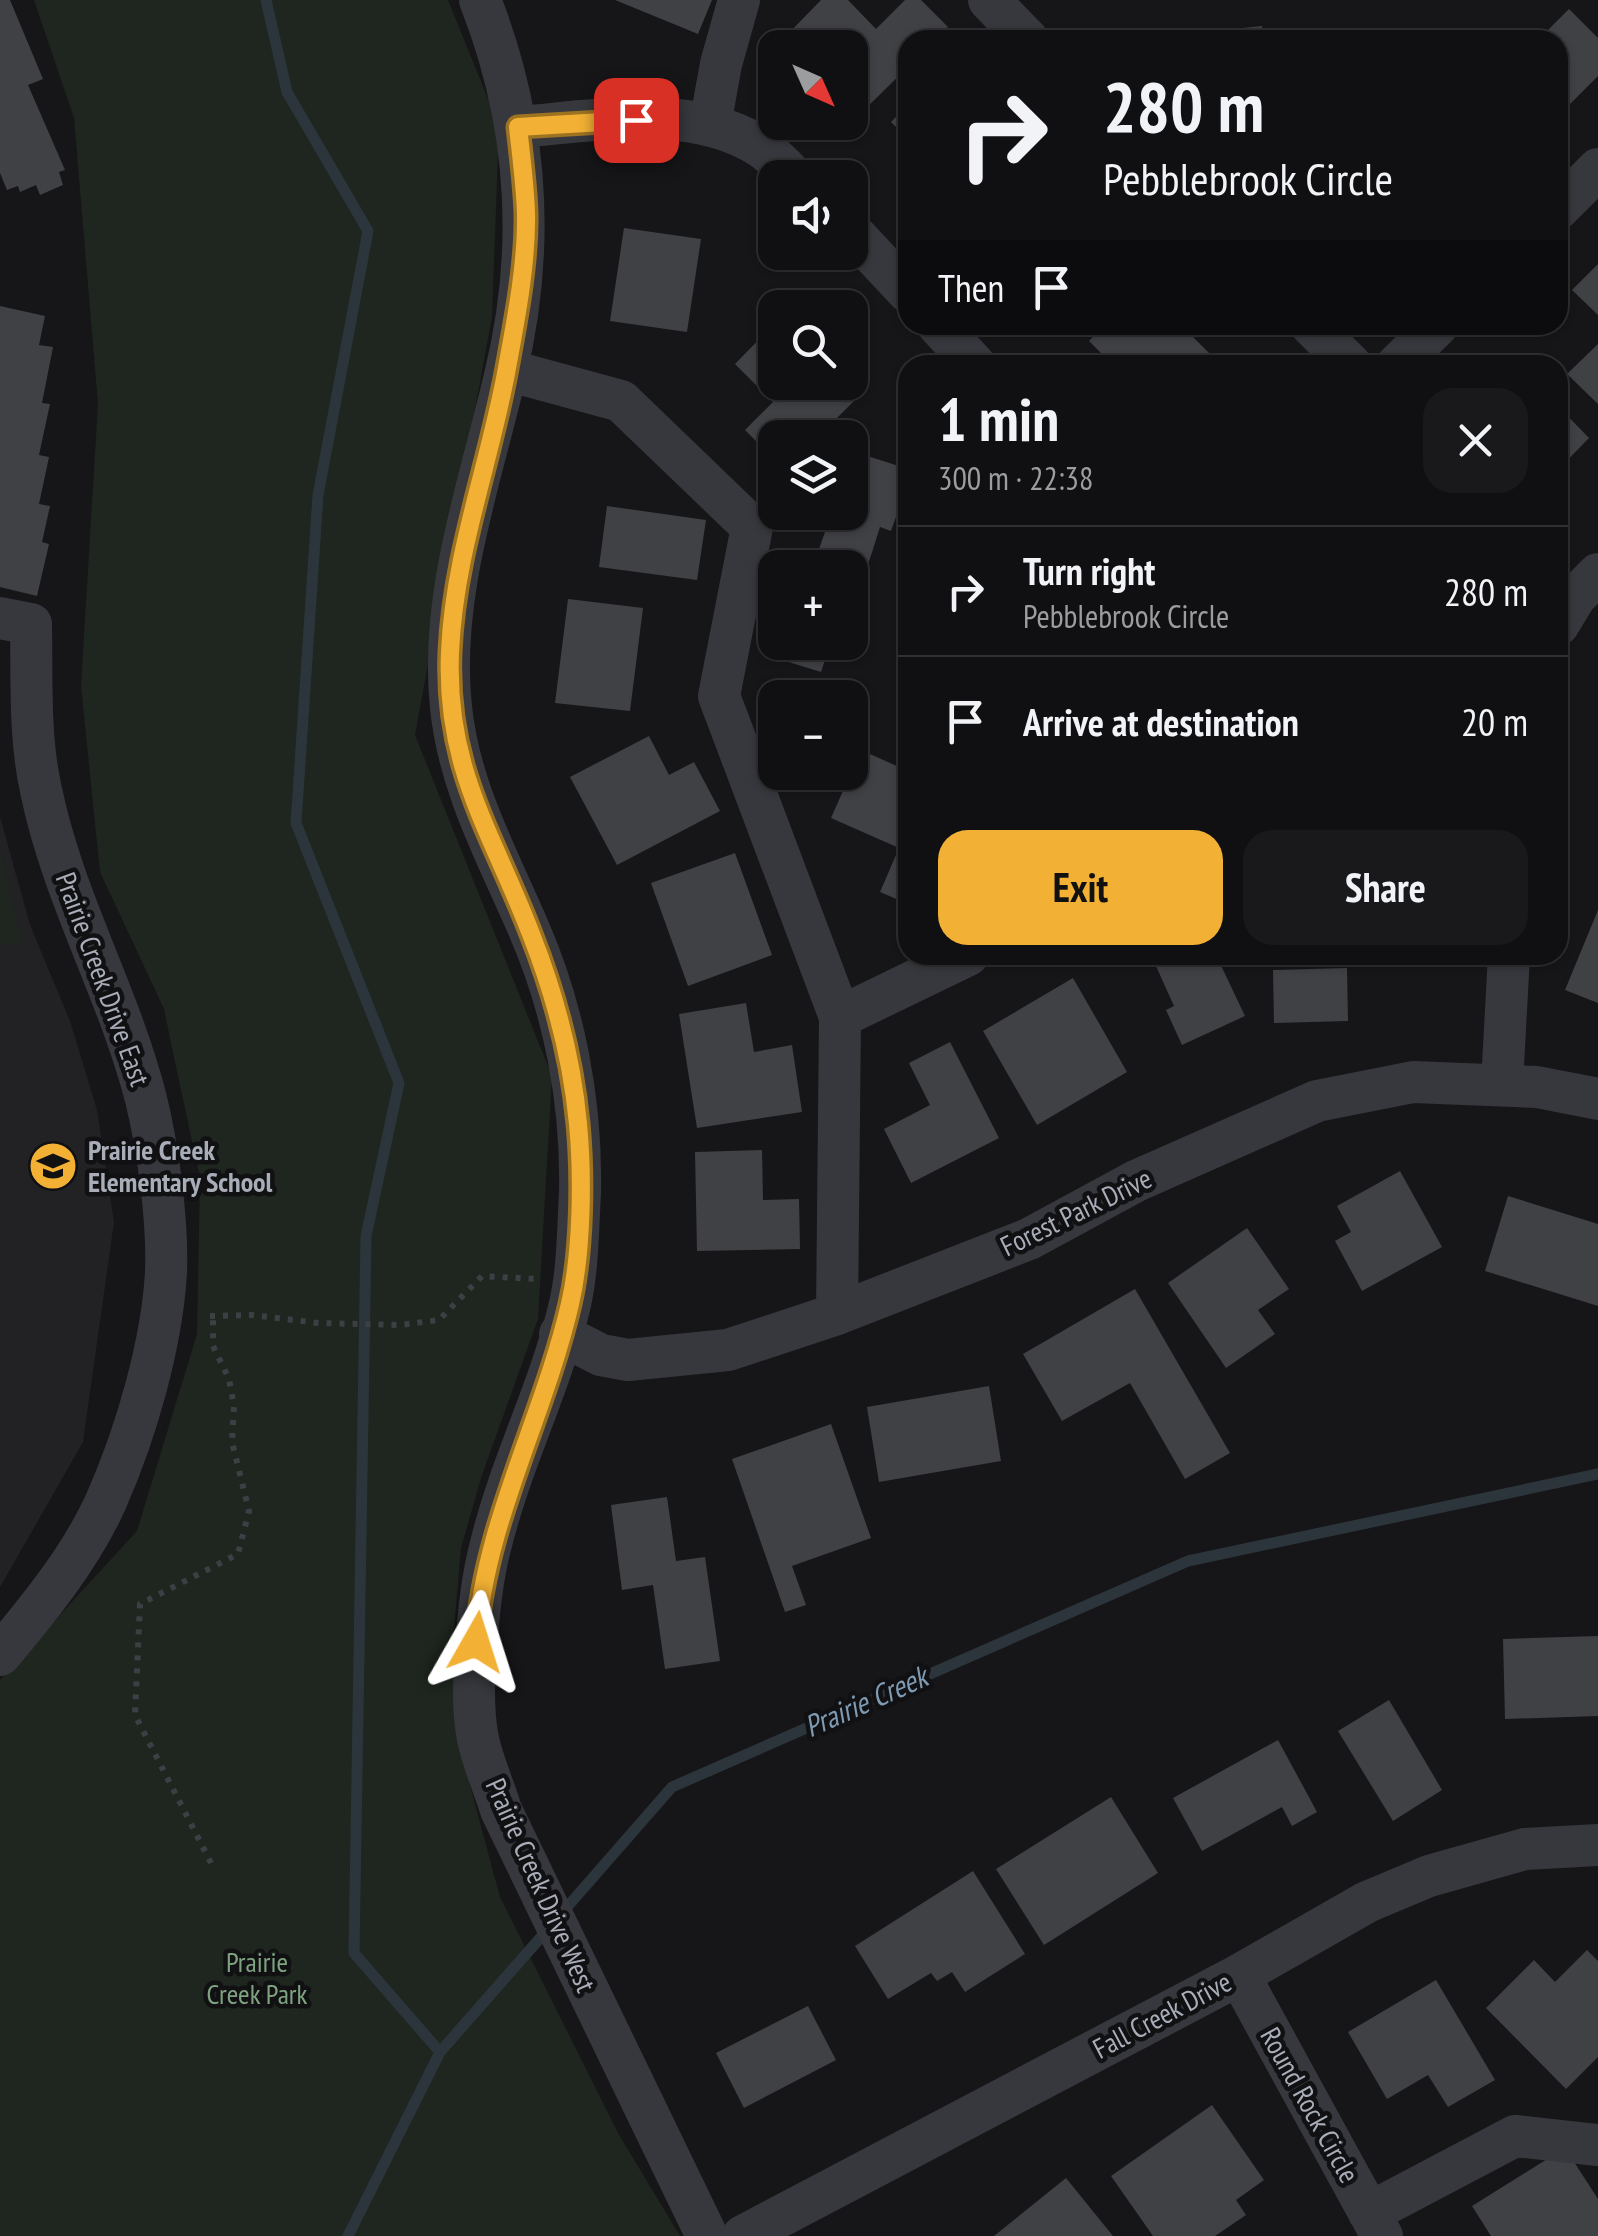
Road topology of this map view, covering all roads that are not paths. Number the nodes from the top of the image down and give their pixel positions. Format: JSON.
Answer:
{"nodes":[{"id":1,"x":480,"y":0,"type":"edge"},
{"id":2,"x":739,"y":0,"type":"edge"},
{"id":3,"x":995,"y":2,"type":"edge"},
{"id":4,"x":1019,"y":30,"type":"edge"},
{"id":5,"x":710,"y":125,"type":"junction"},
{"id":6,"x":518,"y":127,"type":"junction"},
{"id":7,"x":776,"y":160,"type":"edge"},
{"id":8,"x":1598,"y":169,"type":"edge"},
{"id":9,"x":1568,"y":199,"type":"edge"},
{"id":10,"x":868,"y":249,"type":"edge"},
{"id":11,"x":898,"y":281,"type":"edge"},
{"id":12,"x":948,"y":335,"type":"edge"},
{"id":13,"x":1321,"y":335,"type":"edge"},
{"id":14,"x":1428,"y":335,"type":"edge"},
{"id":15,"x":966,"y":355,"type":"edge"},
{"id":16,"x":1341,"y":355,"type":"edge"},
{"id":17,"x":1408,"y":355,"type":"edge"},
{"id":18,"x":507,"y":370,"type":"junction"},
{"id":19,"x":1598,"y":574,"type":"edge"},
{"id":20,"x":1568,"y":609,"type":"edge"},
{"id":21,"x":16,"y":621,"type":"edge"},
{"id":22,"x":947,"y":965,"type":"edge"},
{"id":23,"x":1508,"y":965,"type":"edge"},
{"id":24,"x":840,"y":1017,"type":"junction"},
{"id":25,"x":1502,"y":1084,"type":"junction"},
{"id":26,"x":1598,"y":1099,"type":"edge"},
{"id":27,"x":837,"y":1314,"type":"junction"},
{"id":28,"x":560,"y":1334,"type":"junction"},
{"id":29,"x":0,"y":1654,"type":"edge"},
{"id":30,"x":1598,"y":1845,"type":"edge"},
{"id":31,"x":1238,"y":1975,"type":"junction"},
{"id":32,"x":1598,"y":2145,"type":"edge"},
{"id":33,"x":1375,"y":2224,"type":"edge"},
{"id":34,"x":706,"y":2236,"type":"edge"},
{"id":35,"x":742,"y":2236,"type":"edge"}],
"edges":[{"from":1,"to":6,"type":"street","name":"Prairie Creek Drive West"},
{"from":2,"to":5,"type":"street"},
{"from":3,"to":4,"type":"street"},
{"from":5,"to":6,"type":"street"},
{"from":5,"to":7,"type":"street"},
{"from":6,"to":18,"type":"street","name":"Prairie Creek Drive West"},
{"from":8,"to":9,"type":"street"},
{"from":10,"to":11,"type":"street"},
{"from":12,"to":15,"type":"street"},
{"from":13,"to":16,"type":"street"},
{"from":14,"to":17,"type":"street"},
{"from":18,"to":24,"type":"street"},
{"from":18,"to":28,"type":"street","name":"Prairie Creek Drive West"},
{"from":19,"to":20,"type":"street"},
{"from":21,"to":29,"type":"street","name":"Prairie Creek Drive East"},
{"from":22,"to":24,"type":"street"},
{"from":23,"to":25,"type":"street"},
{"from":24,"to":27,"type":"street"},
{"from":25,"to":26,"type":"street","name":"Forest Park Drive"},
{"from":25,"to":27,"type":"street","name":"Forest Park Drive"},
{"from":27,"to":28,"type":"street","name":"Forest Park Drive"},
{"from":28,"to":34,"type":"street","name":"Prairie Creek Drive West"},
{"from":30,"to":31,"type":"street","name":"Fall Creek Drive"},
{"from":31,"to":33,"type":"street","name":"Round Rock Circle"},
{"from":31,"to":35,"type":"street","name":"Fall Creek Drive"},
{"from":32,"to":33,"type":"street"}]}
